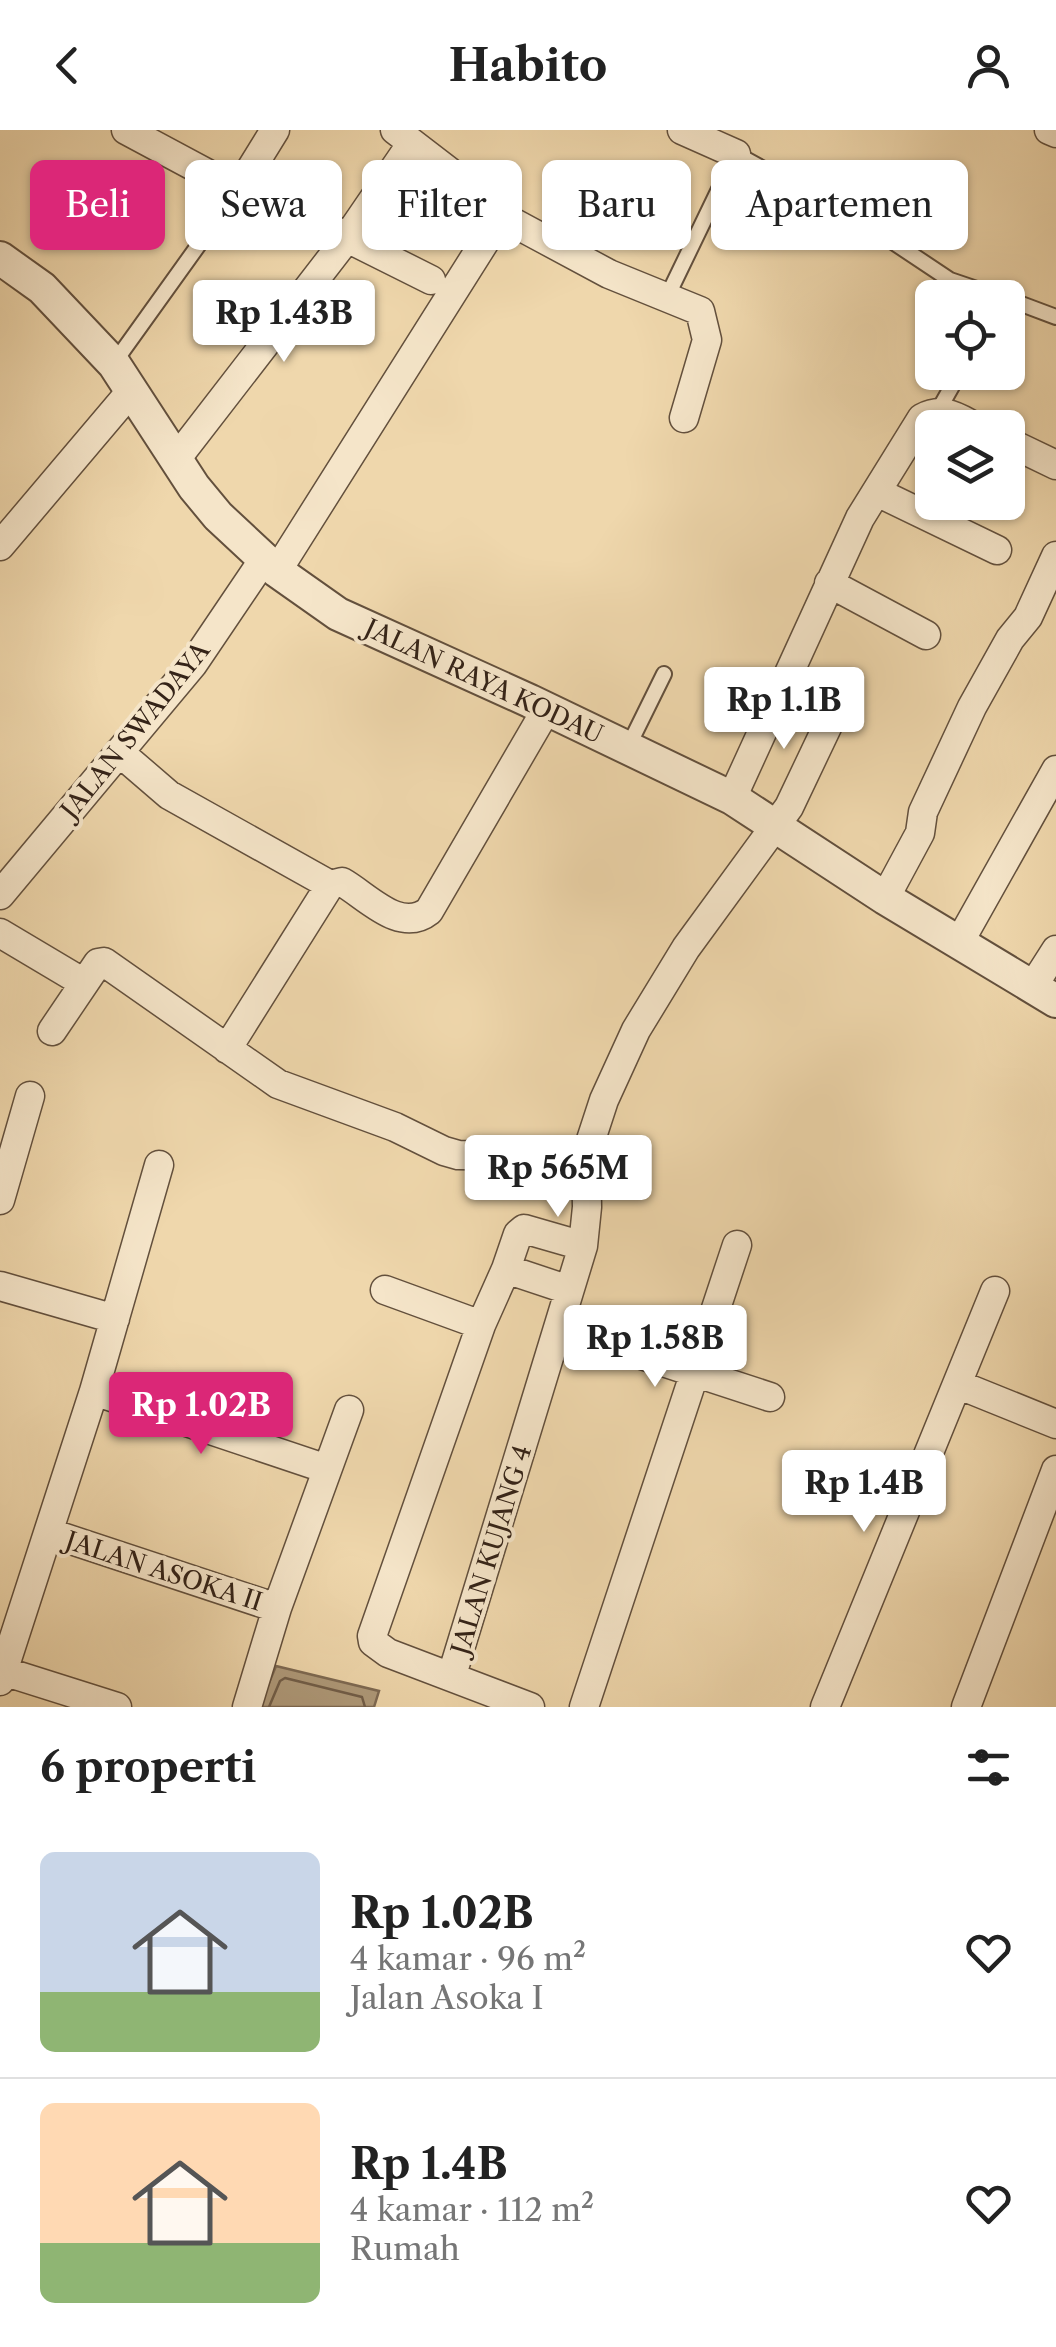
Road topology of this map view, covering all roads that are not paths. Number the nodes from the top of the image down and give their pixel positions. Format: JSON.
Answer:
{"nodes":[{"id":1,"x":126,"y":130,"type":"edge"},
{"id":2,"x":274,"y":130,"type":"edge"},
{"id":3,"x":682,"y":130,"type":"edge"},
{"id":4,"x":1049,"y":130,"type":"edge"},
{"id":5,"x":1056,"y":133,"type":"edge"},
{"id":6,"x":403,"y":137,"type":"edge"},
{"id":7,"x":736,"y":154,"type":"junction"},
{"id":8,"x":256,"y":160,"type":"edge"},
{"id":9,"x":436,"y":160,"type":"edge"},
{"id":10,"x":185,"y":162,"type":"edge"},
{"id":11,"x":342,"y":235,"type":"edge"},
{"id":12,"x":347,"y":238,"type":"junction"},
{"id":13,"x":201,"y":250,"type":"edge"},
{"id":14,"x":0,"y":258,"type":"edge"},
{"id":15,"x":431,"y":280,"type":"dead end"},
{"id":16,"x":950,"y":280,"type":"edge"},
{"id":17,"x":667,"y":297,"type":"junction"},
{"id":18,"x":1025,"y":306,"type":"edge"},
{"id":19,"x":1056,"y":317,"type":"edge"},
{"id":20,"x":123,"y":377,"type":"junction"},
{"id":21,"x":684,"y":418,"type":"dead end"},
{"id":22,"x":915,"y":430,"type":"edge"},
{"id":23,"x":1025,"y":450,"type":"edge"},
{"id":24,"x":177,"y":458,"type":"junction"},
{"id":25,"x":1056,"y":465,"type":"edge"},
{"id":26,"x":877,"y":492,"type":"junction"},
{"id":27,"x":0,"y":546,"type":"edge"},
{"id":28,"x":996,"y":550,"type":"dead end"},
{"id":29,"x":1056,"y":556,"type":"edge"},
{"id":30,"x":270,"y":566,"type":"junction"},
{"id":31,"x":829,"y":583,"type":"junction"},
{"id":32,"x":926,"y":635,"type":"dead end"},
{"id":33,"x":664,"y":674,"type":"dead end"},
{"id":34,"x":838,"y":704,"type":"dead end"},
{"id":35,"x":546,"y":710,"type":"junction"},
{"id":36,"x":628,"y":748,"type":"junction"},
{"id":37,"x":119,"y":752,"type":"junction"},
{"id":38,"x":1056,"y":770,"type":"edge"},
{"id":39,"x":732,"y":798,"type":"junction"},
{"id":40,"x":776,"y":826,"type":"junction"},
{"id":41,"x":330,"y":885,"type":"junction"},
{"id":42,"x":0,"y":895,"type":"edge"},
{"id":43,"x":885,"y":898,"type":"junction"},
{"id":44,"x":0,"y":933,"type":"edge"},
{"id":45,"x":960,"y":941,"type":"junction"},
{"id":46,"x":1056,"y":950,"type":"edge"},
{"id":47,"x":84,"y":982,"type":"junction"},
{"id":48,"x":1045,"y":994,"type":"edge"},
{"id":49,"x":52,"y":1031,"type":"dead end"},
{"id":50,"x":226,"y":1049,"type":"junction"},
{"id":51,"x":30,"y":1096,"type":"dead end"},
{"id":52,"x":586,"y":1155,"type":"junction"},
{"id":53,"x":159,"y":1165,"type":"dead end"},
{"id":54,"x":0,"y":1200,"type":"edge"},
{"id":55,"x":737,"y":1245,"type":"dead end"},
{"id":56,"x":582,"y":1246,"type":"junction"},
{"id":57,"x":506,"y":1268,"type":"junction"},
{"id":58,"x":0,"y":1286,"type":"edge"},
{"id":59,"x":385,"y":1290,"type":"dead end"},
{"id":60,"x":569,"y":1290,"type":"junction"},
{"id":61,"x":995,"y":1291,"type":"dead end"},
{"id":62,"x":114,"y":1319,"type":"junction"},
{"id":63,"x":481,"y":1326,"type":"junction"},
{"id":64,"x":558,"y":1328,"type":"junction"},
{"id":65,"x":694,"y":1372,"type":"junction"},
{"id":66,"x":957,"y":1384,"type":"junction"},
{"id":67,"x":94,"y":1391,"type":"junction"},
{"id":68,"x":770,"y":1397,"type":"dead end"},
{"id":69,"x":350,"y":1410,"type":"dead end"},
{"id":70,"x":1056,"y":1424,"type":"edge"},
{"id":71,"x":327,"y":1469,"type":"junction"},
{"id":72,"x":1056,"y":1470,"type":"edge"},
{"id":73,"x":50,"y":1533,"type":"junction"},
{"id":74,"x":277,"y":1608,"type":"junction"},
{"id":75,"x":1,"y":1674,"type":"edge"},
{"id":76,"x":452,"y":1675,"type":"junction"},
{"id":77,"x":117,"y":1707,"type":"edge"},
{"id":78,"x":247,"y":1707,"type":"edge"},
{"id":79,"x":530,"y":1707,"type":"edge"},
{"id":80,"x":584,"y":1707,"type":"edge"},
{"id":81,"x":825,"y":1707,"type":"edge"},
{"id":82,"x":966,"y":1707,"type":"edge"}],
"edges":[{"from":1,"to":10,"type":"street"},
{"from":2,"to":8,"type":"street"},
{"from":3,"to":7,"type":"street"},
{"from":4,"to":5,"type":"street"},
{"from":6,"to":9,"type":"street"},
{"from":6,"to":12,"type":"street"},
{"from":7,"to":16,"type":"lane"},
{"from":7,"to":17,"type":"lane"},
{"from":11,"to":12,"type":"street"},
{"from":12,"to":15,"type":"street"},
{"from":12,"to":24,"type":"street"},
{"from":13,"to":20,"type":"lane"},
{"from":14,"to":20,"type":"street","name":"JALAN RAYA KODAU"},
{"from":17,"to":21,"type":"street"},
{"from":17,"to":30,"type":"street","name":"JALAN SWADAYA"},
{"from":18,"to":19,"type":"lane"},
{"from":20,"to":24,"type":"street","name":"JALAN RAYA KODAU"},
{"from":20,"to":27,"type":"street"},
{"from":22,"to":26,"type":"street"},
{"from":23,"to":25,"type":"street"},
{"from":24,"to":30,"type":"street","name":"JALAN RAYA KODAU"},
{"from":26,"to":28,"type":"street"},
{"from":26,"to":31,"type":"street"},
{"from":29,"to":43,"type":"street"},
{"from":30,"to":35,"type":"street","name":"JALAN RAYA KODAU"},
{"from":30,"to":37,"type":"street","name":"JALAN SWADAYA"},
{"from":31,"to":32,"type":"street"},
{"from":31,"to":39,"type":"street"},
{"from":33,"to":36,"type":"lane"},
{"from":34,"to":40,"type":"street","name":"JALAN KUJANG 4"},
{"from":35,"to":36,"type":"street","name":"JALAN RAYA KODAU"},
{"from":35,"to":41,"type":"street"},
{"from":36,"to":39,"type":"street","name":"JALAN RAYA KODAU"},
{"from":37,"to":41,"type":"street"},
{"from":37,"to":42,"type":"street","name":"JALAN SWADAYA"},
{"from":38,"to":45,"type":"street"},
{"from":39,"to":40,"type":"street","name":"JALAN RAYA KODAU"},
{"from":40,"to":43,"type":"street","name":"JALAN RAYA KODAU"},
{"from":40,"to":52,"type":"street","name":"JALAN KUJANG 4"},
{"from":41,"to":50,"type":"street"},
{"from":43,"to":45,"type":"street","name":"JALAN RAYA KODAU"},
{"from":44,"to":47,"type":"street"},
{"from":45,"to":48,"type":"street","name":"JALAN RAYA KODAU"},
{"from":46,"to":48,"type":"street"},
{"from":47,"to":49,"type":"street"},
{"from":47,"to":50,"type":"street"},
{"from":50,"to":52,"type":"street"},
{"from":51,"to":54,"type":"street"},
{"from":52,"to":56,"type":"street","name":"JALAN KUJANG 4"},
{"from":53,"to":62,"type":"street"},
{"from":55,"to":65,"type":"street"},
{"from":56,"to":57,"type":"street"},
{"from":56,"to":60,"type":"street","name":"JALAN KUJANG 4"},
{"from":57,"to":60,"type":"street"},
{"from":57,"to":63,"type":"street"},
{"from":58,"to":62,"type":"street"},
{"from":59,"to":63,"type":"street"},
{"from":60,"to":64,"type":"street","name":"JALAN KUJANG 4"},
{"from":61,"to":66,"type":"street"},
{"from":62,"to":67,"type":"street"},
{"from":63,"to":76,"type":"street"},
{"from":64,"to":65,"type":"street"},
{"from":64,"to":76,"type":"street","name":"JALAN KUJANG 4"},
{"from":65,"to":68,"type":"street"},
{"from":65,"to":80,"type":"street"},
{"from":66,"to":70,"type":"street"},
{"from":66,"to":81,"type":"street"},
{"from":67,"to":71,"type":"street"},
{"from":67,"to":73,"type":"street"},
{"from":69,"to":71,"type":"street"},
{"from":71,"to":74,"type":"street"},
{"from":72,"to":82,"type":"street"},
{"from":73,"to":74,"type":"street","name":"JALAN ASOKA II"},
{"from":73,"to":75,"type":"street"},
{"from":74,"to":78,"type":"street"},
{"from":75,"to":77,"type":"street"},
{"from":76,"to":79,"type":"street"}]}
